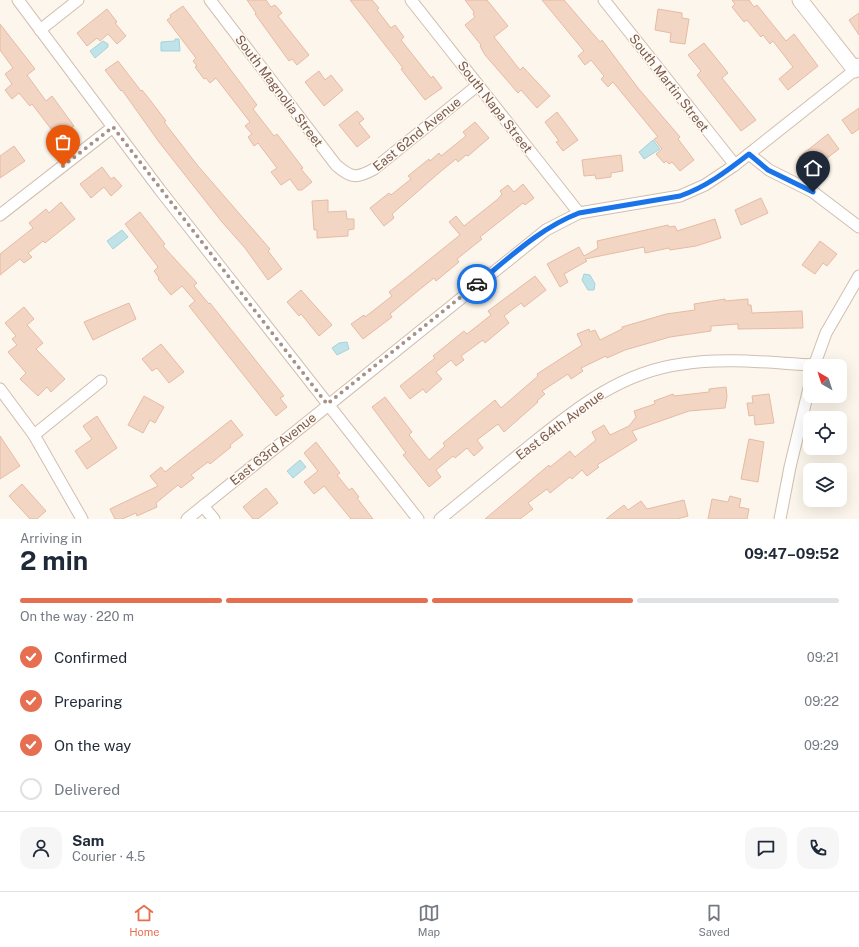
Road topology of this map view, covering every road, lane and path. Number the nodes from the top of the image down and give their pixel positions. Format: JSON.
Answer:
{"nodes":[{"id":1,"x":18,"y":0,"type":"edge"},
{"id":2,"x":78,"y":0,"type":"edge"},
{"id":3,"x":210,"y":0,"type":"edge"},
{"id":4,"x":411,"y":0,"type":"edge"},
{"id":5,"x":604,"y":0,"type":"edge"},
{"id":6,"x":800,"y":0,"type":"edge"},
{"id":7,"x":40,"y":30,"type":"junction"},
{"id":8,"x":857,"y":68,"type":"edge"},
{"id":9,"x":478,"y":85,"type":"junction"},
{"id":10,"x":113,"y":127,"type":"junction"},
{"id":11,"x":749,"y":154,"type":"junction"},
{"id":12,"x":734,"y":165,"type":"junction"},
{"id":13,"x":354,"y":176,"type":"joint"},
{"id":14,"x":579,"y":213,"type":"junction"},
{"id":15,"x":0,"y":215,"type":"edge"},
{"id":16,"x":859,"y":228,"type":"edge"},
{"id":17,"x":859,"y":276,"type":"edge"},
{"id":18,"x":817,"y":359,"type":"edge"},
{"id":19,"x":803,"y":365,"type":"edge"},
{"id":20,"x":101,"y":381,"type":"dead end"},
{"id":21,"x":0,"y":389,"type":"edge"},
{"id":22,"x":805,"y":403,"type":"edge"},
{"id":23,"x":327,"y":404,"type":"junction"},
{"id":24,"x":34,"y":435,"type":"junction"},
{"id":25,"x":203,"y":506,"type":"junction"},
{"id":26,"x":82,"y":519,"type":"edge"},
{"id":27,"x":187,"y":519,"type":"edge"},
{"id":28,"x":214,"y":519,"type":"edge"},
{"id":29,"x":418,"y":519,"type":"edge"},
{"id":30,"x":440,"y":519,"type":"edge"},
{"id":31,"x":780,"y":519,"type":"edge"}],
"edges":[{"from":1,"to":7,"type":"street"},
{"from":2,"to":7,"type":"street"},
{"from":3,"to":13,"type":"street","name":"South Magnolia Street"},
{"from":4,"to":9,"type":"street","name":"South Napa Street"},
{"from":5,"to":12,"type":"street","name":"South Martin Street"},
{"from":6,"to":8,"type":"street"},
{"from":7,"to":10,"type":"street"},
{"from":8,"to":11,"type":"street","name":"East 63rd Avenue"},
{"from":9,"to":13,"type":"street","name":"East 62nd Avenue"},
{"from":9,"to":14,"type":"street","name":"South Napa Street"},
{"from":10,"to":15,"type":"street"},
{"from":10,"to":23,"type":"street"},
{"from":11,"to":12,"type":"street","name":"East 63rd Avenue"},
{"from":11,"to":16,"type":"street"},
{"from":12,"to":14,"type":"street","name":"East 63rd Avenue"},
{"from":14,"to":23,"type":"street","name":"East 63rd Avenue"},
{"from":17,"to":18,"type":"street"},
{"from":19,"to":30,"type":"street","name":"East 64th Avenue"},
{"from":20,"to":24,"type":"street"},
{"from":21,"to":24,"type":"street"},
{"from":22,"to":31,"type":"street"},
{"from":23,"to":25,"type":"street","name":"East 63rd Avenue"},
{"from":23,"to":29,"type":"street"},
{"from":24,"to":26,"type":"street"},
{"from":25,"to":27,"type":"street","name":"East 63rd Avenue"},
{"from":25,"to":28,"type":"street"}]}
